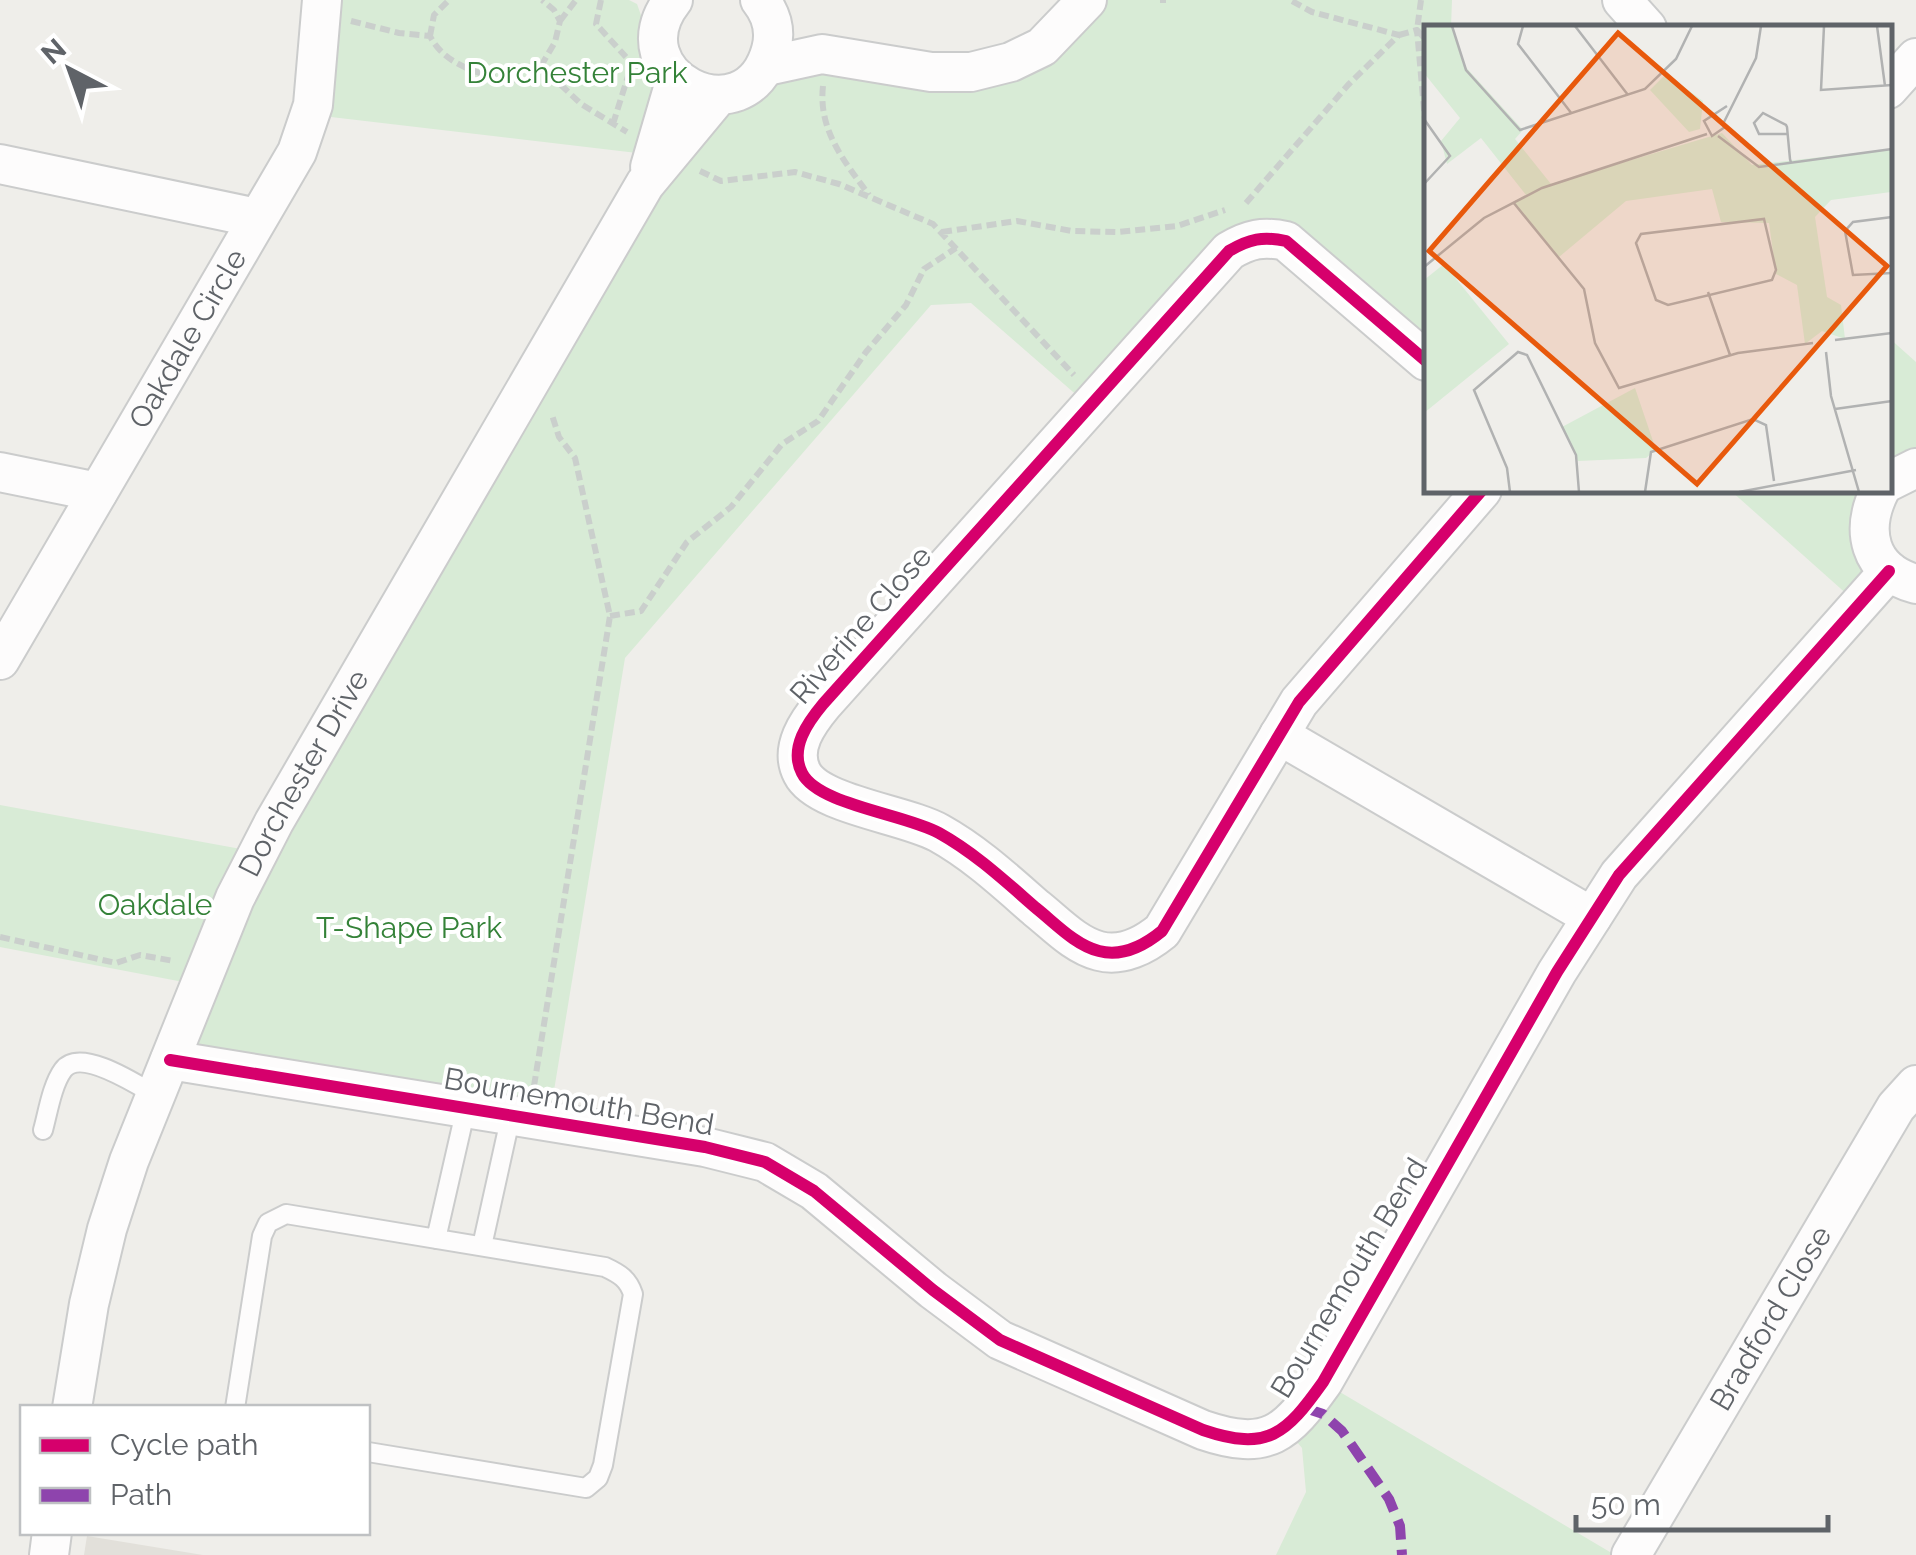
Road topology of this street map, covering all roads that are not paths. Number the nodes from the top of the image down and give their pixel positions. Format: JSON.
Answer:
{"nodes":[{"id":1,"x":673,"y":0,"type":"edge"},
{"id":2,"x":1087,"y":0,"type":"edge"},
{"id":3,"x":1622,"y":0,"type":"edge"},
{"id":4,"x":322,"y":6,"type":"edge"},
{"id":5,"x":766,"y":9,"type":"edge"},
{"id":6,"x":1644,"y":25,"type":"edge"},
{"id":7,"x":824,"y":55,"type":"junction"},
{"id":8,"x":1916,"y":58,"type":"edge"},
{"id":9,"x":767,"y":66,"type":"junction"},
{"id":10,"x":676,"y":78,"type":"junction"},
{"id":11,"x":1891,"y":86,"type":"edge"},
{"id":12,"x":718,"y":96,"type":"junction"},
{"id":13,"x":656,"y":163,"type":"junction"},
{"id":14,"x":0,"y":164,"type":"edge"},
{"id":15,"x":257,"y":218,"type":"junction"},
{"id":16,"x":1424,"y":359,"type":"edge"},
{"id":17,"x":1916,"y":468,"type":"edge"},
{"id":18,"x":0,"y":472,"type":"edge"},
{"id":19,"x":1891,"y":480,"type":"edge"},
{"id":20,"x":98,"y":492,"type":"junction"},
{"id":21,"x":1480,"y":492,"type":"edge"},
{"id":22,"x":1879,"y":492,"type":"edge"},
{"id":23,"x":1902,"y":578,"type":"edge"},
{"id":24,"x":0,"y":660,"type":"edge"},
{"id":25,"x":1279,"y":735,"type":"junction"},
{"id":26,"x":1592,"y":917,"type":"junction"},
{"id":27,"x":162,"y":1077,"type":"junction"},
{"id":28,"x":1916,"y":1085,"type":"edge"},
{"id":29,"x":466,"y":1108,"type":"junction"},
{"id":30,"x":520,"y":1117,"type":"junction"},
{"id":31,"x":43,"y":1130,"type":"dead end"},
{"id":32,"x":436,"y":1239,"type":"junction"},
{"id":33,"x":482,"y":1246,"type":"junction"},
{"id":34,"x":72,"y":1405,"type":"edge"},
{"id":35,"x":234,"y":1405,"type":"edge"},
{"id":36,"x":370,"y":1452,"type":"edge"},
{"id":37,"x":1631,"y":1555,"type":"edge"}],
"edges":[{"from":1,"to":10,"type":"street"},
{"from":2,"to":7,"type":"street"},
{"from":3,"to":6,"type":"street"},
{"from":4,"to":15,"type":"street","name":"Oakdale Circle"},
{"from":5,"to":7,"type":"street"},
{"from":5,"to":9,"type":"street"},
{"from":7,"to":9,"type":"street"},
{"from":8,"to":11,"type":"street"},
{"from":9,"to":12,"type":"street"},
{"from":10,"to":12,"type":"street"},
{"from":10,"to":13,"type":"street","name":"Dorchester Drive"},
{"from":12,"to":13,"type":"street","name":"Dorchester Drive"},
{"from":13,"to":27,"type":"street","name":"Dorchester Drive"},
{"from":14,"to":15,"type":"street"},
{"from":15,"to":20,"type":"street","name":"Oakdale Circle"},
{"from":16,"to":25,"type":"street","name":"Riverine Close"},
{"from":17,"to":19,"type":"street"},
{"from":18,"to":20,"type":"street"},
{"from":20,"to":24,"type":"street","name":"Oakdale Circle"},
{"from":21,"to":25,"type":"street","name":"Riverine Close"},
{"from":22,"to":23,"type":"street"},
{"from":23,"to":26,"type":"street","name":"Bournemouth Bend"},
{"from":25,"to":26,"type":"street"},
{"from":26,"to":30,"type":"street","name":"Bournemouth Bend"},
{"from":27,"to":29,"type":"street","name":"Bournemouth Bend"},
{"from":27,"to":31,"type":"lane"},
{"from":27,"to":34,"type":"street","name":"Dorchester Drive"},
{"from":28,"to":37,"type":"street","name":"Bradford Close"},
{"from":29,"to":30,"type":"street","name":"Bournemouth Bend"},
{"from":29,"to":32,"type":"lane"},
{"from":30,"to":33,"type":"lane"},
{"from":32,"to":33,"type":"lane"},
{"from":32,"to":35,"type":"lane"},
{"from":33,"to":36,"type":"lane"}]}
